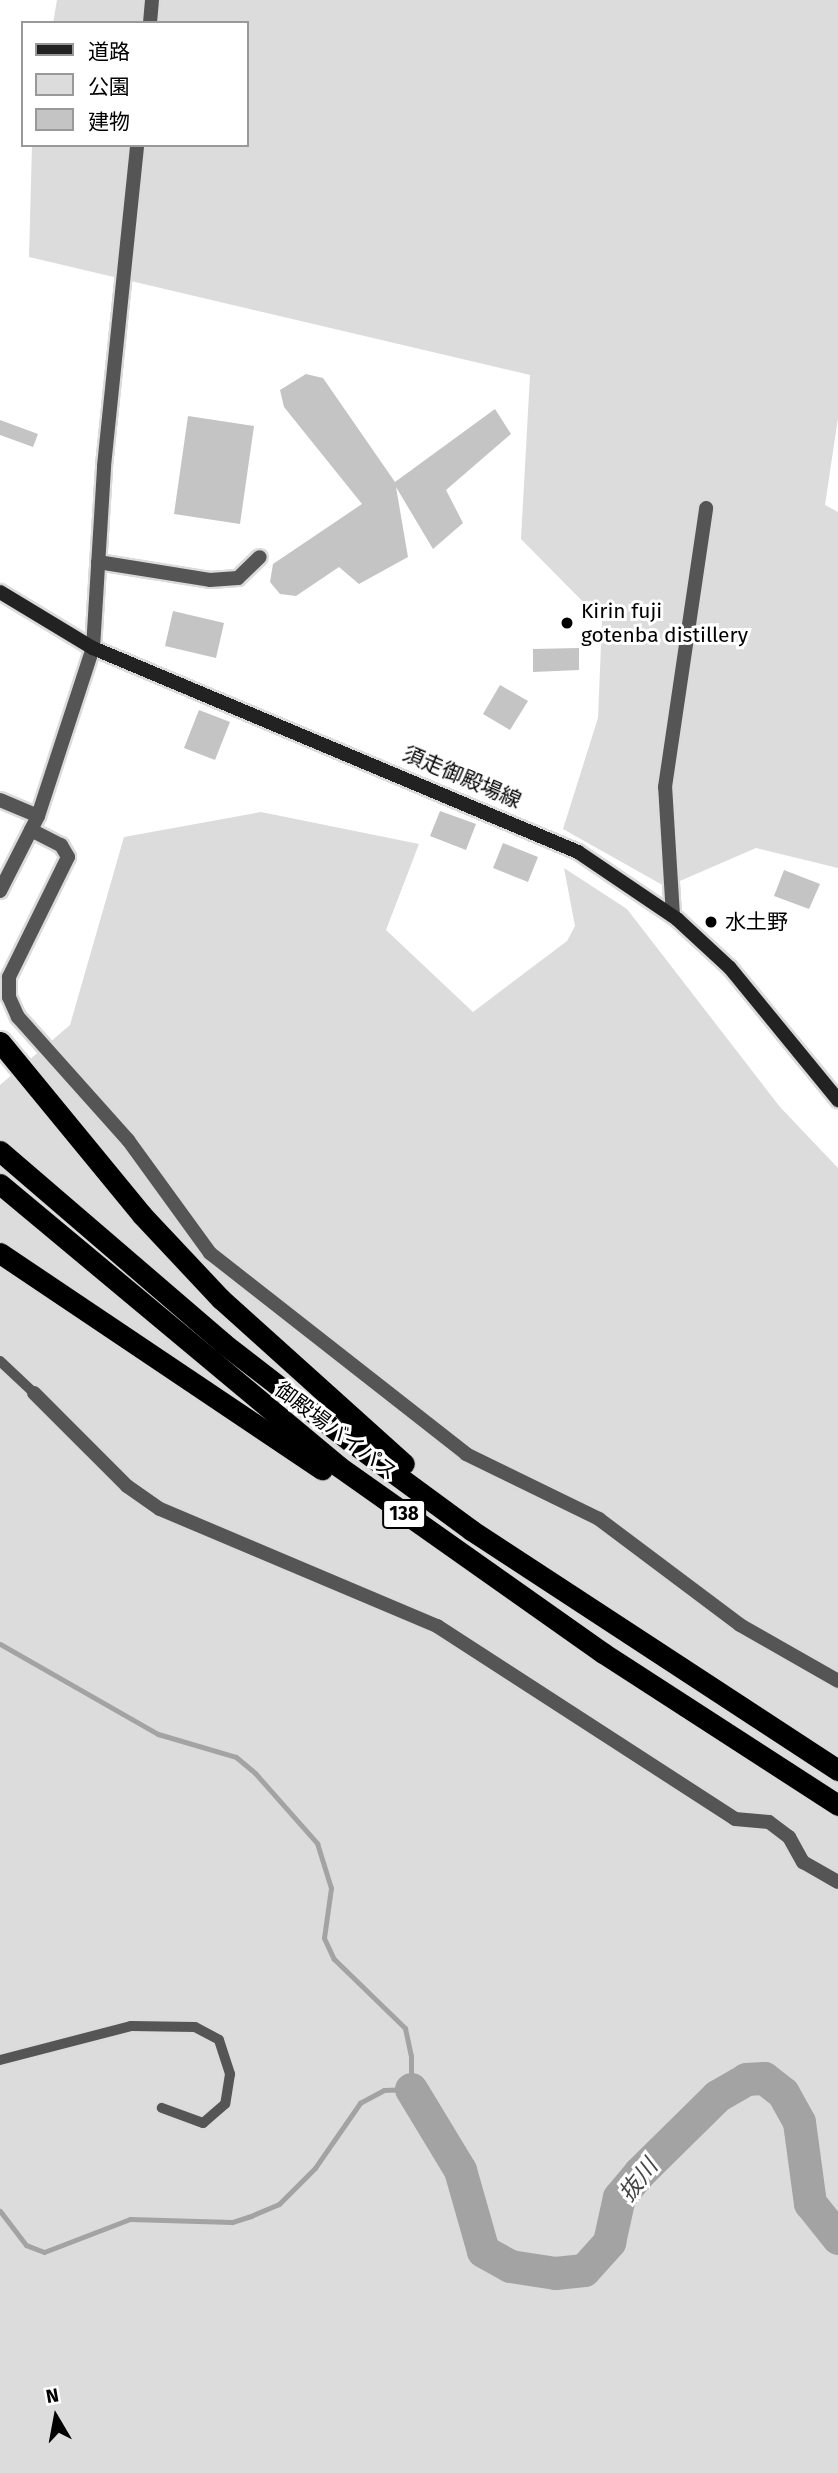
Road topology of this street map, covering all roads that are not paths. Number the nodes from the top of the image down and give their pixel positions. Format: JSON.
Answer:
{"nodes":[{"id":1,"x":152,"y":0,"type":"edge"},
{"id":2,"x":150,"y":21,"type":"edge"},
{"id":3,"x":137,"y":147,"type":"edge"},
{"id":4,"x":706,"y":508,"type":"dead end"},
{"id":5,"x":260,"y":557,"type":"dead end"},
{"id":6,"x":99,"y":562,"type":"junction"},
{"id":7,"x":0,"y":592,"type":"edge"},
{"id":8,"x":93,"y":648,"type":"junction"},
{"id":9,"x":0,"y":800,"type":"edge"},
{"id":10,"x":38,"y":816,"type":"junction"},
{"id":11,"x":31,"y":830,"type":"junction"},
{"id":12,"x":0,"y":891,"type":"edge"},
{"id":13,"x":673,"y":916,"type":"junction"},
{"id":14,"x":0,"y":1042,"type":"edge"},
{"id":15,"x":838,"y":1100,"type":"edge"},
{"id":16,"x":0,"y":1151,"type":"edge"},
{"id":17,"x":0,"y":1184,"type":"edge"},
{"id":18,"x":0,"y":1253,"type":"edge"},
{"id":19,"x":0,"y":1361,"type":"edge"},
{"id":20,"x":34,"y":1393,"type":"joint"},
{"id":21,"x":515,"y":1593,"type":"junction"},
{"id":22,"x":584,"y":1606,"type":"junction"},
{"id":23,"x":838,"y":1681,"type":"edge"},
{"id":24,"x":838,"y":1770,"type":"edge"},
{"id":25,"x":838,"y":1805,"type":"edge"},
{"id":26,"x":838,"y":1882,"type":"edge"},
{"id":27,"x":0,"y":2060,"type":"edge"},
{"id":28,"x":162,"y":2108,"type":"dead end"}],
"edges":[{"from":1,"to":2,"type":"street"},
{"from":3,"to":6,"type":"street"},
{"from":4,"to":13,"type":"street"},
{"from":5,"to":6,"type":"street"},
{"from":6,"to":8,"type":"street"},
{"from":7,"to":8,"type":"main road","name":"須走御殿場線"},
{"from":8,"to":10,"type":"street"},
{"from":8,"to":13,"type":"main road","name":"須走御殿場線"},
{"from":9,"to":10,"type":"street"},
{"from":10,"to":11,"type":"street"},
{"from":11,"to":12,"type":"street"},
{"from":11,"to":23,"type":"street"},
{"from":13,"to":15,"type":"main road","name":"須走御殿場線"},
{"from":14,"to":22,"type":"highway"},
{"from":16,"to":22,"type":"highway","name":"御殿場バイパス","number":"138"},
{"from":17,"to":21,"type":"highway","name":"御殿場バイパス","number":"138"},
{"from":18,"to":21,"type":"highway"},
{"from":19,"to":20,"type":"lane"},
{"from":20,"to":26,"type":"street"},
{"from":21,"to":25,"type":"highway","name":"御殿場バイパス","number":"138"},
{"from":22,"to":24,"type":"highway","name":"御殿場バイパス","number":"138"},
{"from":27,"to":28,"type":"lane"}]}
